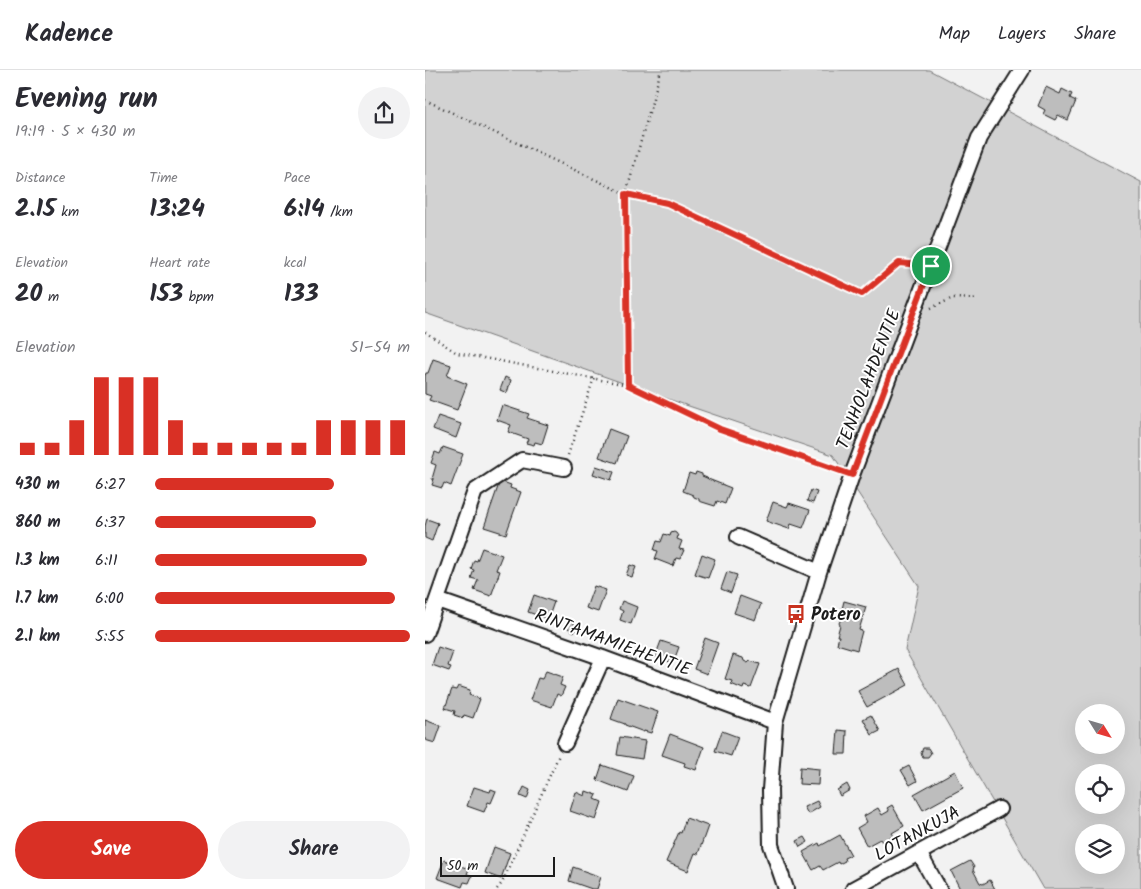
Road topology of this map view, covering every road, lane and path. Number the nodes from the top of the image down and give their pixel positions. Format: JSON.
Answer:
{"nodes":[{"id":1,"x":661,"y":70,"type":"edge"},
{"id":2,"x":1022,"y":70,"type":"edge"},
{"id":3,"x":425,"y":100,"type":"edge"},
{"id":4,"x":626,"y":194,"type":"junction"},
{"id":5,"x":931,"y":266,"type":"junction"},
{"id":6,"x":978,"y":299,"type":"dead end"},
{"id":7,"x":915,"y":309,"type":"junction"},
{"id":8,"x":425,"y":332,"type":"edge"},
{"id":9,"x":594,"y":378,"type":"junction"},
{"id":10,"x":628,"y":385,"type":"junction"},
{"id":11,"x":564,"y":468,"type":"joint"},
{"id":12,"x":852,"y":475,"type":"junction"},
{"id":13,"x":738,"y":537,"type":"dead end"},
{"id":14,"x":819,"y":572,"type":"junction"},
{"id":15,"x":437,"y":600,"type":"junction"},
{"id":16,"x":425,"y":634,"type":"edge"},
{"id":17,"x":603,"y":658,"type":"junction"},
{"id":18,"x":775,"y":722,"type":"junction"},
{"id":19,"x":565,"y":743,"type":"joint"},
{"id":20,"x":999,"y":809,"type":"dead end"},
{"id":21,"x":919,"y":853,"type":"junction"},
{"id":22,"x":497,"y":889,"type":"edge"},
{"id":23,"x":786,"y":889,"type":"edge"},
{"id":24,"x":853,"y":889,"type":"edge"},
{"id":25,"x":939,"y":889,"type":"edge"}],
"edges":[{"from":1,"to":4,"type":"path"},
{"from":2,"to":5,"type":"street","name":"TENHOLAHDENTIE"},
{"from":3,"to":4,"type":"path"},
{"from":4,"to":5,"type":"path"},
{"from":4,"to":10,"type":"path"},
{"from":5,"to":7,"type":"street","name":"TENHOLAHDENTIE"},
{"from":6,"to":7,"type":"path"},
{"from":7,"to":12,"type":"street","name":"TENHOLAHDENTIE"},
{"from":8,"to":9,"type":"path"},
{"from":9,"to":10,"type":"path"},
{"from":9,"to":11,"type":"path"},
{"from":10,"to":12,"type":"path"},
{"from":11,"to":15,"type":"street"},
{"from":12,"to":14,"type":"street","name":"TENHOLAHDENTIE"},
{"from":13,"to":14,"type":"street"},
{"from":14,"to":18,"type":"street","name":"TENHOLAHDENTIE"},
{"from":15,"to":16,"type":"street"},
{"from":15,"to":17,"type":"street","name":"RINTAMAMIEHENTIE"},
{"from":17,"to":18,"type":"street","name":"RINTAMAMIEHENTIE"},
{"from":17,"to":19,"type":"street"},
{"from":18,"to":23,"type":"street","name":"TENHOLAHDENTIE"},
{"from":19,"to":22,"type":"path"},
{"from":20,"to":21,"type":"street","name":"LOTANKUJA"},
{"from":21,"to":24,"type":"street","name":"LOTANKUJA"},
{"from":21,"to":25,"type":"street"}]}
